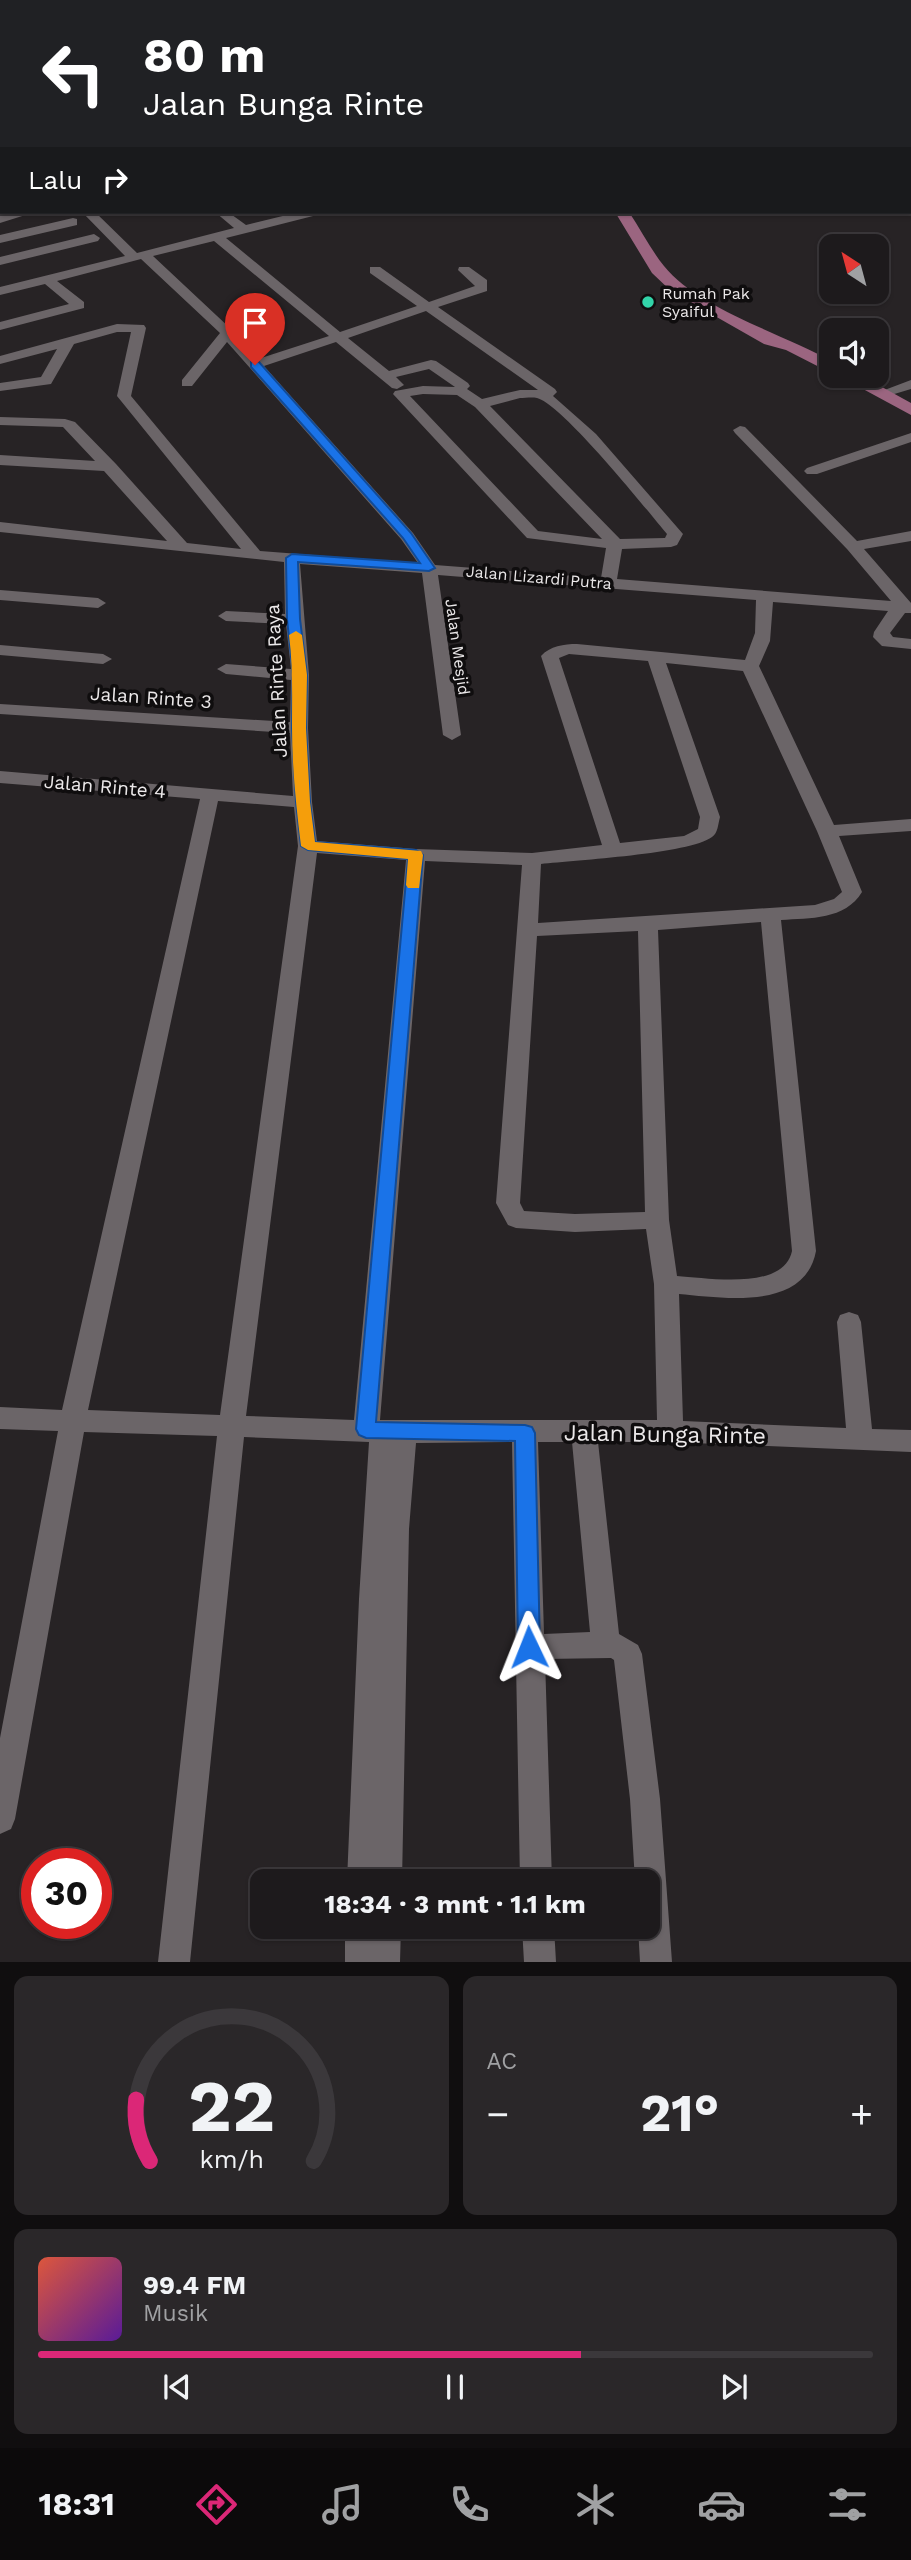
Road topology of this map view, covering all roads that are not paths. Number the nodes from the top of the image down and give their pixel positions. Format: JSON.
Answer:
{"nodes":[{"id":1,"x":21,"y":214,"type":"edge"},
{"id":2,"x":90,"y":214,"type":"edge"},
{"id":3,"x":224,"y":214,"type":"edge"},
{"id":4,"x":623,"y":214,"type":"edge"},
{"id":5,"x":636,"y":214,"type":"edge"},
{"id":6,"x":286,"y":215,"type":"edge"},
{"id":7,"x":0,"y":219,"type":"edge"},
{"id":8,"x":73,"y":222,"type":"dead end"},
{"id":9,"x":243,"y":229,"type":"junction"},
{"id":10,"x":216,"y":236,"type":"junction"},
{"id":11,"x":94,"y":238,"type":"dead end"},
{"id":12,"x":0,"y":239,"type":"edge"},
{"id":13,"x":139,"y":256,"type":"junction"},
{"id":14,"x":111,"y":257,"type":"dead end"},
{"id":15,"x":0,"y":261,"type":"edge"},
{"id":16,"x":0,"y":269,"type":"edge"},
{"id":17,"x":375,"y":270,"type":"dead end"},
{"id":18,"x":464,"y":270,"type":"dead end"},
{"id":19,"x":47,"y":279,"type":"junction"},
{"id":20,"x":15,"y":283,"type":"junction"},
{"id":21,"x":0,"y":291,"type":"edge"},
{"id":22,"x":425,"y":307,"type":"junction"},
{"id":23,"x":94,"y":317,"type":"junction"},
{"id":24,"x":0,"y":326,"type":"edge"},
{"id":25,"x":227,"y":332,"type":"junction"},
{"id":26,"x":335,"y":336,"type":"junction"},
{"id":27,"x":68,"y":342,"type":"junction"},
{"id":28,"x":792,"y":346,"type":"junction"},
{"id":29,"x":0,"y":360,"type":"edge"},
{"id":30,"x":819,"y":361,"type":"edge"},
{"id":31,"x":255,"y":365,"type":"junction"},
{"id":32,"x":187,"y":383,"type":"dead end"},
{"id":33,"x":911,"y":384,"type":"edge"},
{"id":34,"x":463,"y":386,"type":"dead end"},
{"id":35,"x":0,"y":387,"type":"edge"},
{"id":36,"x":870,"y":388,"type":"edge"},
{"id":37,"x":550,"y":392,"type":"dead end"},
{"id":38,"x":881,"y":394,"type":"junction"},
{"id":39,"x":480,"y":404,"type":"junction"},
{"id":40,"x":911,"y":410,"type":"edge"},
{"id":41,"x":0,"y":421,"type":"edge"},
{"id":42,"x":740,"y":430,"type":"dead end"},
{"id":43,"x":911,"y":437,"type":"edge"},
{"id":44,"x":0,"y":460,"type":"edge"},
{"id":45,"x":111,"y":467,"type":"junction"},
{"id":46,"x":812,"y":471,"type":"dead end"},
{"id":47,"x":0,"y":527,"type":"edge"},
{"id":48,"x":911,"y":536,"type":"edge"},
{"id":49,"x":615,"y":543,"type":"junction"},
{"id":50,"x":853,"y":546,"type":"junction"},
{"id":51,"x":183,"y":547,"type":"junction"},
{"id":52,"x":256,"y":555,"type":"junction"},
{"id":53,"x":292,"y":558,"type":"junction"},
{"id":54,"x":429,"y":568,"type":"junction"},
{"id":55,"x":608,"y":583,"type":"junction"},
{"id":56,"x":0,"y":594,"type":"edge"},
{"id":57,"x":764,"y":596,"type":"junction"},
{"id":58,"x":98,"y":603,"type":"dead end"},
{"id":59,"x":904,"y":612,"type":"edge"},
{"id":60,"x":226,"y":615,"type":"dead end"},
{"id":61,"x":294,"y":619,"type":"junction"},
{"id":62,"x":911,"y":644,"type":"edge"},
{"id":63,"x":0,"y":650,"type":"edge"},
{"id":64,"x":656,"y":658,"type":"junction"},
{"id":65,"x":103,"y":659,"type":"dead end"},
{"id":66,"x":750,"y":666,"type":"junction"},
{"id":67,"x":226,"y":669,"type":"dead end"},
{"id":68,"x":300,"y":675,"type":"junction"},
{"id":69,"x":0,"y":709,"type":"edge"},
{"id":70,"x":299,"y":728,"type":"junction"},
{"id":71,"x":453,"y":736,"type":"dead end"},
{"id":72,"x":0,"y":777,"type":"edge"},
{"id":73,"x":210,"y":795,"type":"junction"},
{"id":74,"x":303,"y":802,"type":"junction"},
{"id":75,"x":911,"y":825,"type":"edge"},
{"id":76,"x":827,"y":831,"type":"junction"},
{"id":77,"x":308,"y":846,"type":"junction"},
{"id":78,"x":613,"y":850,"type":"junction"},
{"id":79,"x":416,"y":855,"type":"junction"},
{"id":80,"x":531,"y":859,"type":"junction"},
{"id":81,"x":770,"y":914,"type":"junction"},
{"id":82,"x":648,"y":924,"type":"junction"},
{"id":83,"x":527,"y":930,"type":"junction"},
{"id":84,"x":657,"y":1220,"type":"junction"},
{"id":85,"x":666,"y":1284,"type":"junction"},
{"id":86,"x":849,"y":1322,"type":"dead end"},
{"id":87,"x":0,"y":1418,"type":"edge"},
{"id":88,"x":73,"y":1422,"type":"junction"},
{"id":89,"x":232,"y":1425,"type":"junction"},
{"id":90,"x":384,"y":1431,"type":"junction"},
{"id":91,"x":670,"y":1431,"type":"junction"},
{"id":92,"x":525,"y":1433,"type":"junction"},
{"id":93,"x":584,"y":1433,"type":"junction"},
{"id":94,"x":860,"y":1438,"type":"junction"},
{"id":95,"x":911,"y":1441,"type":"edge"},
{"id":96,"x":606,"y":1644,"type":"junction"},
{"id":97,"x":529,"y":1647,"type":"junction"},
{"id":98,"x":378,"y":1744,"type":"junction"},
{"id":99,"x":0,"y":1819,"type":"edge"},
{"id":100,"x":364,"y":1869,"type":"edge"},
{"id":101,"x":385,"y":1869,"type":"edge"},
{"id":102,"x":536,"y":1869,"type":"edge"},
{"id":103,"x":361,"y":1939,"type":"edge"},
{"id":104,"x":385,"y":1939,"type":"edge"},
{"id":105,"x":539,"y":1939,"type":"edge"},
{"id":106,"x":174,"y":1962,"type":"edge"},
{"id":107,"x":361,"y":1962,"type":"edge"},
{"id":108,"x":384,"y":1962,"type":"edge"},
{"id":109,"x":540,"y":1962,"type":"edge"},
{"id":110,"x":656,"y":1962,"type":"edge"}],
"edges":[{"from":1,"to":7,"type":"street"},
{"from":2,"to":13,"type":"street","name":"Jalan Mesjid"},
{"from":3,"to":9,"type":"street"},
{"from":4,"to":28,"type":"main road"},
{"from":5,"to":28,"type":"main road"},
{"from":6,"to":9,"type":"street"},
{"from":8,"to":12,"type":"street"},
{"from":9,"to":10,"type":"street"},
{"from":10,"to":13,"type":"street"},
{"from":10,"to":26,"type":"street"},
{"from":11,"to":15,"type":"street"},
{"from":13,"to":19,"type":"street"},
{"from":13,"to":25,"type":"street","name":"Jalan Mesjid"},
{"from":14,"to":20,"type":"street"},
{"from":16,"to":20,"type":"street"},
{"from":17,"to":22,"type":"street"},
{"from":18,"to":22,"type":"street"},
{"from":19,"to":20,"type":"street"},
{"from":19,"to":23,"type":"street"},
{"from":20,"to":21,"type":"street"},
{"from":22,"to":26,"type":"street"},
{"from":22,"to":37,"type":"street"},
{"from":23,"to":24,"type":"street"},
{"from":23,"to":27,"type":"street"},
{"from":23,"to":52,"type":"street"},
{"from":25,"to":31,"type":"street","name":"Jalan Mesjid"},
{"from":25,"to":32,"type":"street"},
{"from":26,"to":31,"type":"street"},
{"from":26,"to":34,"type":"street"},
{"from":27,"to":29,"type":"street"},
{"from":27,"to":35,"type":"street"},
{"from":28,"to":30,"type":"main road"},
{"from":31,"to":54,"type":"street","name":"Jalan Mesjid"},
{"from":33,"to":38,"type":"street"},
{"from":36,"to":38,"type":"main road"},
{"from":38,"to":40,"type":"main road"},
{"from":39,"to":49,"type":"street"},
{"from":39,"to":49,"type":"street"},
{"from":39,"to":49,"type":"street"},
{"from":41,"to":45,"type":"street"},
{"from":42,"to":50,"type":"street"},
{"from":43,"to":46,"type":"street"},
{"from":44,"to":45,"type":"street"},
{"from":45,"to":51,"type":"street"},
{"from":47,"to":51,"type":"street","name":"Jalan Lizardi Putra"},
{"from":48,"to":50,"type":"street"},
{"from":49,"to":55,"type":"street"},
{"from":50,"to":59,"type":"street"},
{"from":51,"to":52,"type":"street","name":"Jalan Lizardi Putra"},
{"from":52,"to":53,"type":"street","name":"Jalan Lizardi Putra"},
{"from":53,"to":54,"type":"street","name":"Jalan Lizardi Putra"},
{"from":53,"to":61,"type":"street","name":"Jalan Rinte Raya"},
{"from":54,"to":55,"type":"street","name":"Jalan Lizardi Putra"},
{"from":54,"to":71,"type":"street","name":"Jalan Mesjid"},
{"from":55,"to":57,"type":"street","name":"Jalan Lizardi Putra"},
{"from":56,"to":58,"type":"street"},
{"from":57,"to":59,"type":"street","name":"Jalan Lizardi Putra"},
{"from":57,"to":66,"type":"street"},
{"from":59,"to":62,"type":"street"},
{"from":60,"to":61,"type":"street"},
{"from":61,"to":68,"type":"street","name":"Jalan Rinte Raya"},
{"from":63,"to":65,"type":"street"},
{"from":64,"to":66,"type":"street"},
{"from":64,"to":78,"type":"street"},
{"from":64,"to":78,"type":"street"},
{"from":66,"to":76,"type":"street"},
{"from":67,"to":68,"type":"street"},
{"from":68,"to":70,"type":"street","name":"Jalan Rinte Raya"},
{"from":69,"to":70,"type":"street","name":"Jalan Rinte 3"},
{"from":70,"to":74,"type":"street","name":"Jalan Rinte Raya"},
{"from":72,"to":73,"type":"street","name":"Jalan Rinte 4"},
{"from":73,"to":74,"type":"street","name":"Jalan Rinte 4"},
{"from":73,"to":88,"type":"street"},
{"from":74,"to":77,"type":"street","name":"Jalan Rinte Raya"},
{"from":75,"to":76,"type":"street"},
{"from":76,"to":81,"type":"street"},
{"from":77,"to":79,"type":"street"},
{"from":77,"to":89,"type":"street","name":"Jalan Rinte Raya"},
{"from":78,"to":80,"type":"street"},
{"from":79,"to":80,"type":"street"},
{"from":79,"to":90,"type":"street"},
{"from":80,"to":83,"type":"street"},
{"from":81,"to":82,"type":"street"},
{"from":81,"to":85,"type":"street"},
{"from":82,"to":83,"type":"street"},
{"from":82,"to":84,"type":"street"},
{"from":83,"to":84,"type":"street"},
{"from":84,"to":85,"type":"street"},
{"from":85,"to":91,"type":"street"},
{"from":86,"to":94,"type":"street"},
{"from":87,"to":88,"type":"street","name":"Jalan Bunga Rinte"},
{"from":88,"to":89,"type":"street","name":"Jalan Bunga Rinte"},
{"from":88,"to":99,"type":"street"},
{"from":89,"to":90,"type":"street","name":"Jalan Bunga Rinte"},
{"from":89,"to":106,"type":"street","name":"Jalan Rinte Raya"},
{"from":90,"to":92,"type":"street","name":"Jalan Bunga Rinte"},
{"from":90,"to":98,"type":"street"},
{"from":91,"to":93,"type":"street","name":"Jalan Bunga Rinte"},
{"from":91,"to":94,"type":"street","name":"Jalan Bunga Rinte"},
{"from":92,"to":93,"type":"street","name":"Jalan Bunga Rinte"},
{"from":92,"to":97,"type":"street"},
{"from":93,"to":96,"type":"street"},
{"from":94,"to":95,"type":"street","name":"Jalan Bunga Rinte"},
{"from":96,"to":97,"type":"street"},
{"from":96,"to":110,"type":"street"},
{"from":97,"to":102,"type":"street"},
{"from":98,"to":100,"type":"street"},
{"from":98,"to":101,"type":"street"},
{"from":103,"to":107,"type":"street"},
{"from":104,"to":108,"type":"street"},
{"from":105,"to":109,"type":"street"}]}
